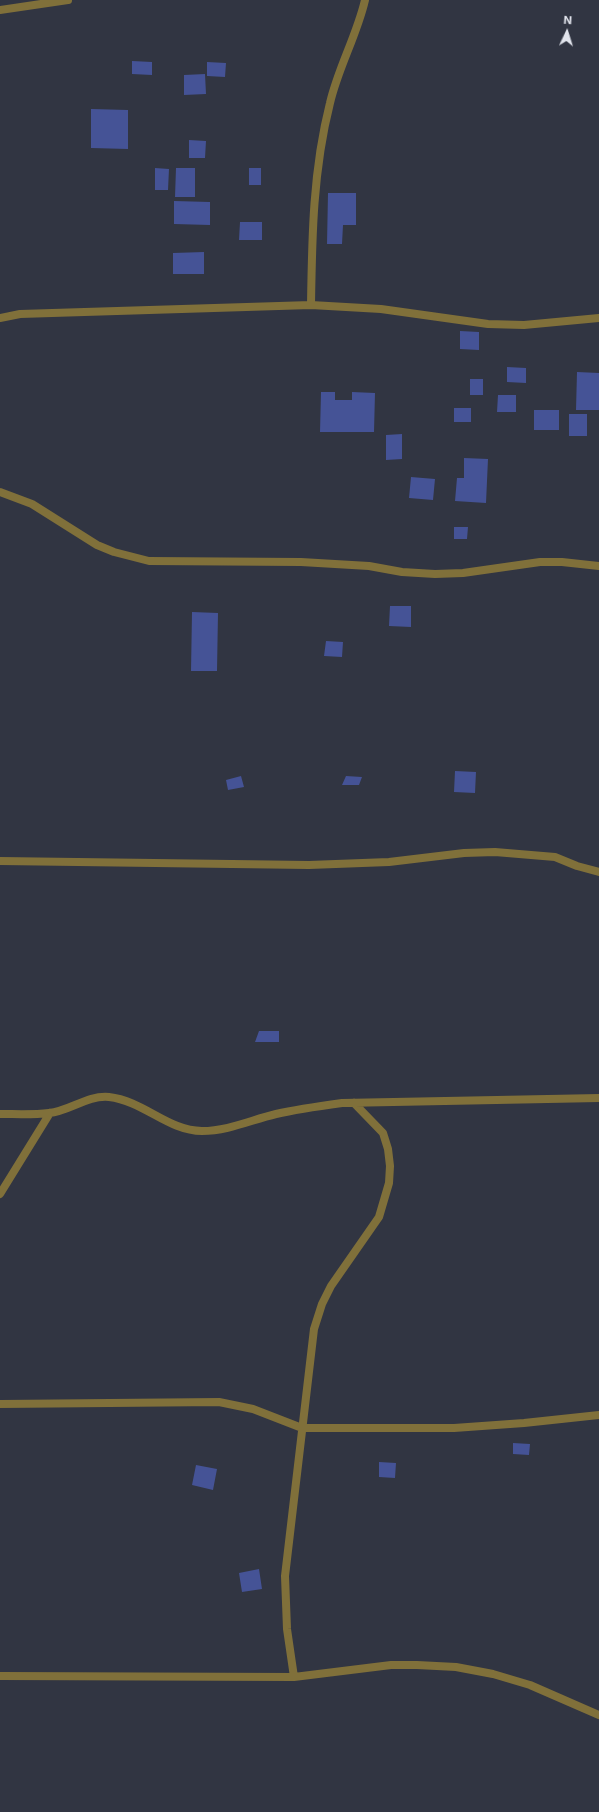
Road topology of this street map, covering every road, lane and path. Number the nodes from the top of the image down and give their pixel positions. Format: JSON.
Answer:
{"nodes":[{"id":1,"x":68,"y":0,"type":"edge"},
{"id":2,"x":365,"y":0,"type":"edge"},
{"id":3,"x":0,"y":10,"type":"edge"},
{"id":4,"x":311,"y":305,"type":"junction"},
{"id":5,"x":0,"y":318,"type":"edge"},
{"id":6,"x":599,"y":318,"type":"edge"},
{"id":7,"x":0,"y":492,"type":"edge"},
{"id":8,"x":599,"y":566,"type":"edge"},
{"id":9,"x":0,"y":861,"type":"edge"},
{"id":10,"x":599,"y":872,"type":"edge"},
{"id":11,"x":599,"y":1098,"type":"edge"},
{"id":12,"x":354,"y":1102,"type":"junction"},
{"id":13,"x":50,"y":1113,"type":"junction"},
{"id":14,"x":0,"y":1114,"type":"edge"},
{"id":15,"x":0,"y":1194,"type":"edge"},
{"id":16,"x":0,"y":1404,"type":"edge"},
{"id":17,"x":599,"y":1415,"type":"edge"},
{"id":18,"x":302,"y":1428,"type":"junction"},
{"id":19,"x":0,"y":1676,"type":"edge"},
{"id":20,"x":294,"y":1677,"type":"junction"},
{"id":21,"x":599,"y":1715,"type":"edge"}],
"edges":[{"from":1,"to":3,"type":"street"},
{"from":2,"to":4,"type":"street"},
{"from":4,"to":5,"type":"street"},
{"from":4,"to":6,"type":"street"},
{"from":7,"to":8,"type":"street"},
{"from":9,"to":10,"type":"street"},
{"from":11,"to":12,"type":"street"},
{"from":12,"to":13,"type":"street"},
{"from":12,"to":18,"type":"street"},
{"from":13,"to":14,"type":"street"},
{"from":13,"to":15,"type":"street"},
{"from":16,"to":18,"type":"street"},
{"from":17,"to":18,"type":"street"},
{"from":18,"to":20,"type":"street"},
{"from":19,"to":20,"type":"street"},
{"from":20,"to":21,"type":"street"}]}
